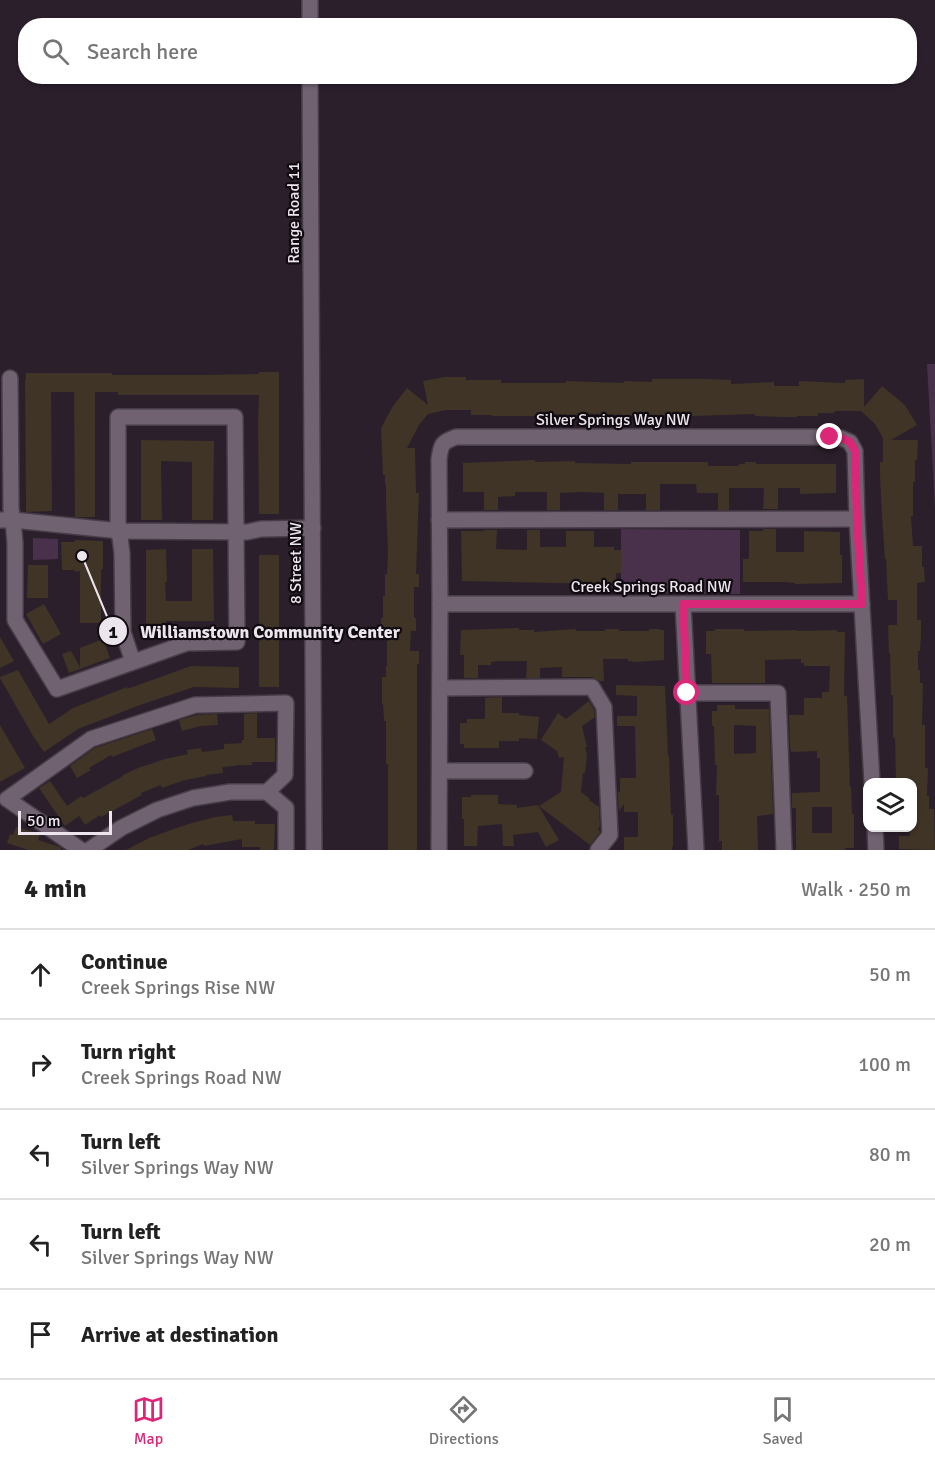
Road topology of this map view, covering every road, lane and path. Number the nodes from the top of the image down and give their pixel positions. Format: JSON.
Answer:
{"nodes":[{"id":1,"x":310,"y":0,"type":"edge"},
{"id":2,"x":310,"y":18,"type":"edge"},
{"id":3,"x":310,"y":84,"type":"edge"},
{"id":4,"x":312,"y":349,"type":"joint"},
{"id":5,"x":10,"y":378,"type":"dead end"},
{"id":6,"x":5,"y":413,"type":"edge"},
{"id":7,"x":857,"y":519,"type":"junction"},
{"id":8,"x":7,"y":520,"type":"edge"},
{"id":9,"x":439,"y":520,"type":"junction"},
{"id":10,"x":120,"y":531,"type":"junction"},
{"id":11,"x":242,"y":532,"type":"junction"},
{"id":12,"x":313,"y":533,"type":"junction"},
{"id":13,"x":440,"y":604,"type":"junction"},
{"id":14,"x":683,"y":604,"type":"junction"},
{"id":15,"x":862,"y":604,"type":"junction"},
{"id":16,"x":133,"y":662,"type":"junction"},
{"id":17,"x":440,"y":688,"type":"junction"},
{"id":18,"x":687,"y":693,"type":"junction"},
{"id":19,"x":440,"y":771,"type":"junction"},
{"id":20,"x":525,"y":771,"type":"dead end"},
{"id":21,"x":872,"y":778,"type":"edge"},
{"id":22,"x":267,"y":792,"type":"junction"},
{"id":23,"x":3,"y":797,"type":"edge"},
{"id":24,"x":875,"y":832,"type":"edge"},
{"id":25,"x":81,"y":850,"type":"edge"},
{"id":26,"x":88,"y":850,"type":"edge"},
{"id":27,"x":286,"y":850,"type":"edge"},
{"id":28,"x":314,"y":850,"type":"edge"},
{"id":29,"x":439,"y":850,"type":"edge"},
{"id":30,"x":598,"y":850,"type":"edge"},
{"id":31,"x":696,"y":850,"type":"edge"},
{"id":32,"x":784,"y":850,"type":"edge"},
{"id":33,"x":876,"y":850,"type":"edge"}],
"edges":[{"from":1,"to":2,"type":"street"},
{"from":3,"to":4,"type":"street","name":"Range Road 11"},
{"from":4,"to":12,"type":"street","name":"8 Street NW"},
{"from":5,"to":6,"type":"street"},
{"from":6,"to":8,"type":"street"},
{"from":7,"to":9,"type":"street"},
{"from":7,"to":9,"type":"street","name":"Silver Springs Way NW"},
{"from":7,"to":15,"type":"street","name":"Silver Springs Way NW"},
{"from":8,"to":10,"type":"street"},
{"from":8,"to":16,"type":"street"},
{"from":9,"to":13,"type":"street","name":"Silver Springs Way NW"},
{"from":10,"to":11,"type":"street"},
{"from":10,"to":11,"type":"street"},
{"from":10,"to":16,"type":"street"},
{"from":11,"to":12,"type":"street"},
{"from":11,"to":16,"type":"street"},
{"from":12,"to":28,"type":"street","name":"8 Street NW"},
{"from":13,"to":14,"type":"street","name":"Creek Springs Road NW"},
{"from":13,"to":17,"type":"street","name":"Silver Springs Way NW"},
{"from":14,"to":15,"type":"street","name":"Creek Springs Road NW"},
{"from":14,"to":18,"type":"street"},
{"from":15,"to":21,"type":"street","name":"Silver Springs Way NW"},
{"from":17,"to":19,"type":"street","name":"Silver Springs Way NW"},
{"from":17,"to":30,"type":"street"},
{"from":18,"to":31,"type":"street"},
{"from":18,"to":32,"type":"street"},
{"from":19,"to":20,"type":"street"},
{"from":19,"to":29,"type":"street","name":"Silver Springs Way NW"},
{"from":22,"to":23,"type":"street"},
{"from":22,"to":26,"type":"street"},
{"from":22,"to":27,"type":"street"},
{"from":23,"to":25,"type":"street"},
{"from":24,"to":33,"type":"street"}]}
